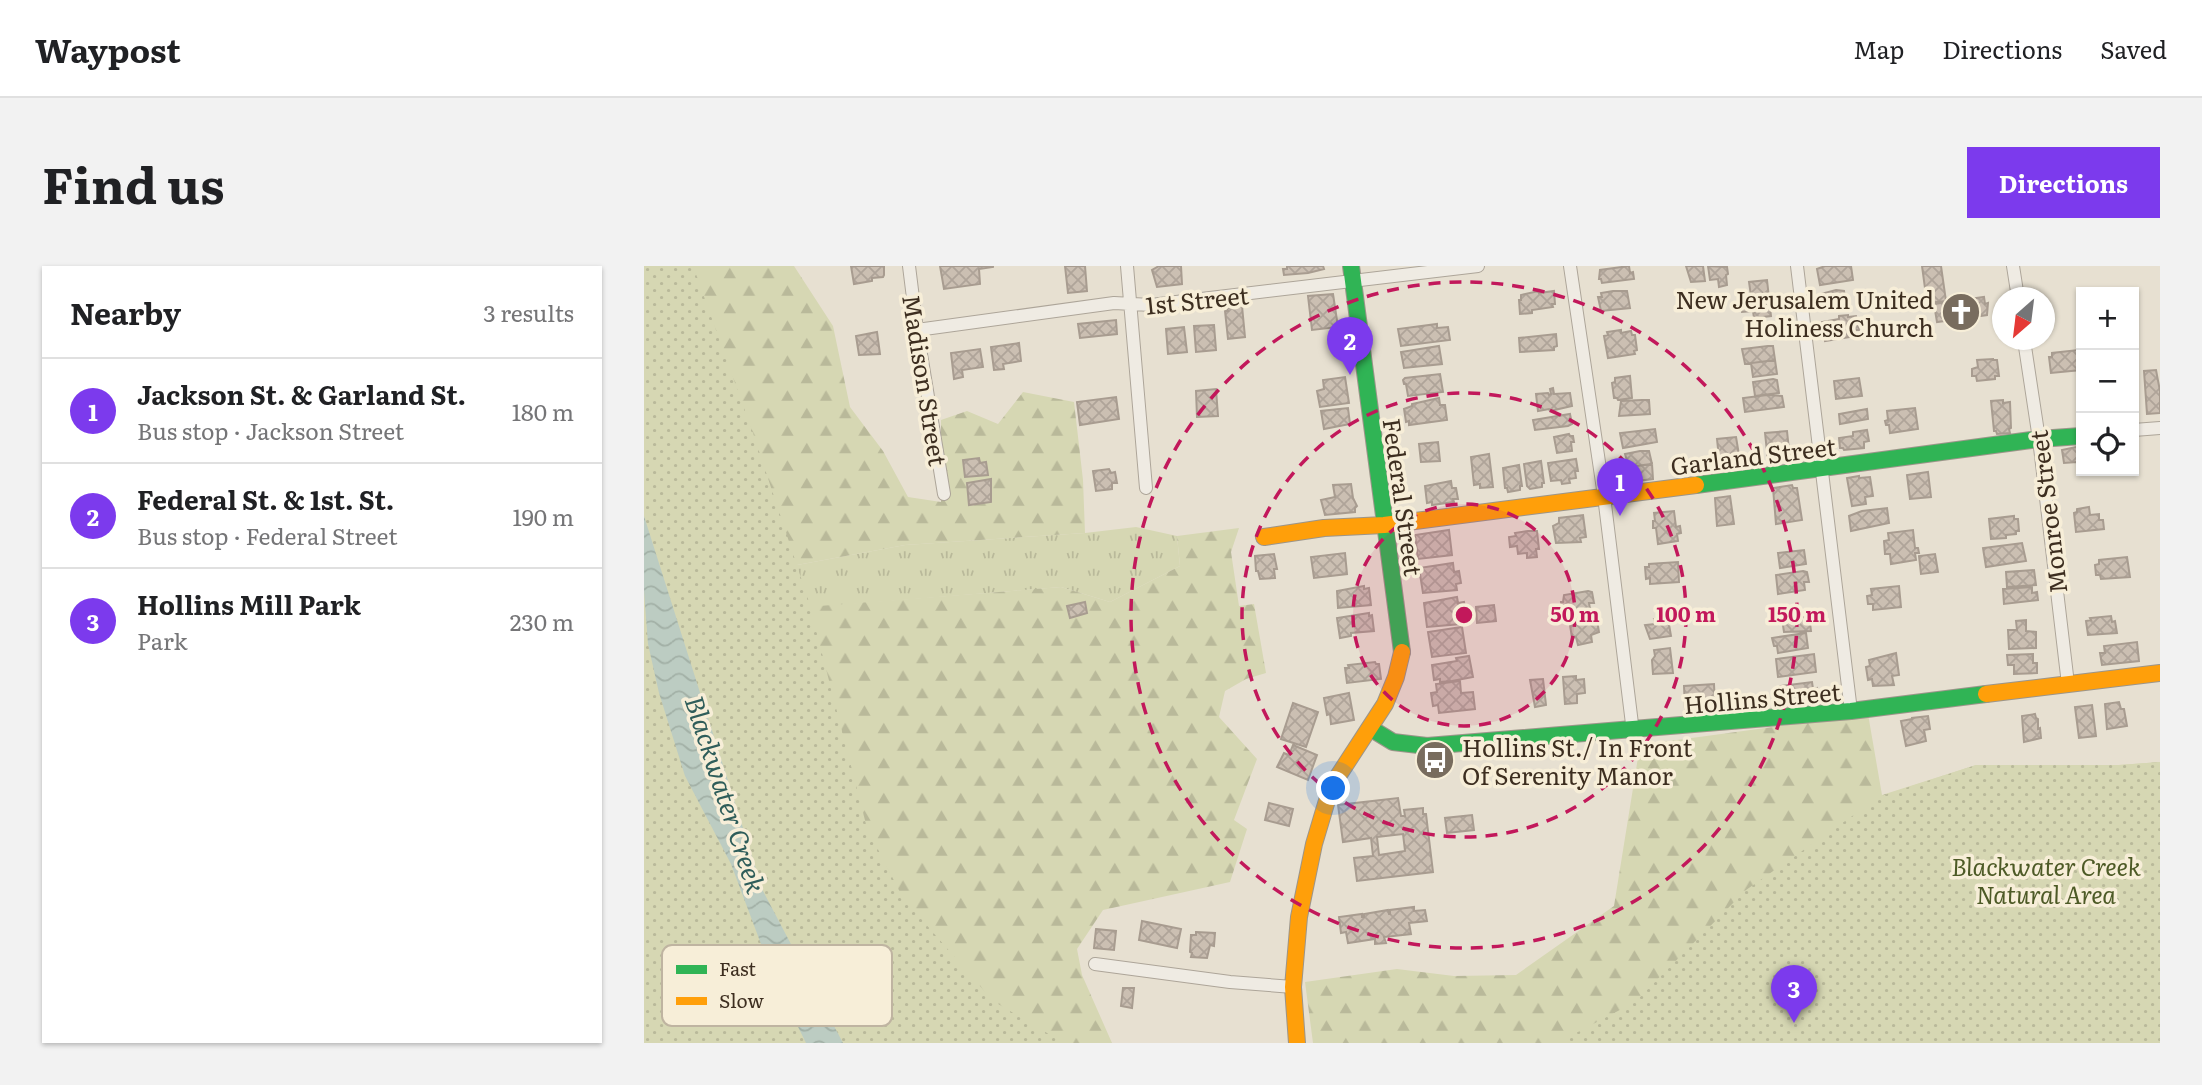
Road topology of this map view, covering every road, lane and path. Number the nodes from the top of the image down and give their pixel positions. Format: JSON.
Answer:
{"nodes":[{"id":1,"x":909,"y":266,"type":"edge"},
{"id":2,"x":1128,"y":266,"type":"edge"},
{"id":3,"x":1478,"y":266,"type":"edge"},
{"id":4,"x":1570,"y":266,"type":"edge"},
{"id":5,"x":1797,"y":266,"type":"edge"},
{"id":6,"x":2013,"y":266,"type":"edge"},
{"id":7,"x":1352,"y":274,"type":"edge"},
{"id":8,"x":2016,"y":287,"type":"edge"},
{"id":9,"x":1131,"y":305,"type":"junction"},
{"id":10,"x":917,"y":330,"type":"junction"},
{"id":11,"x":2026,"y":350,"type":"edge"},
{"id":12,"x":2160,"y":428,"type":"edge"},
{"id":13,"x":2139,"y":430,"type":"edge"},
{"id":14,"x":2076,"y":436,"type":"edge"},
{"id":15,"x":2039,"y":439,"type":"junction"},
{"id":16,"x":1820,"y":469,"type":"junction"},
{"id":17,"x":1146,"y":488,"type":"dead end"},
{"id":18,"x":944,"y":494,"type":"dead end"},
{"id":19,"x":1604,"y":496,"type":"junction"},
{"id":20,"x":1384,"y":524,"type":"junction"},
{"id":21,"x":1264,"y":537,"type":"dead end"},
{"id":22,"x":2160,"y":673,"type":"edge"},
{"id":23,"x":2068,"y":684,"type":"junction"},
{"id":24,"x":1851,"y":711,"type":"junction"},
{"id":25,"x":1370,"y":728,"type":"junction"},
{"id":26,"x":1633,"y":732,"type":"junction"},
{"id":27,"x":1095,"y":964,"type":"dead end"},
{"id":28,"x":1293,"y":987,"type":"junction"},
{"id":29,"x":1297,"y":1043,"type":"edge"}],
"edges":[{"from":1,"to":10,"type":"street","name":"Madison Street"},
{"from":2,"to":9,"type":"street"},
{"from":3,"to":7,"type":"street","name":"1st Street"},
{"from":4,"to":19,"type":"street"},
{"from":5,"to":16,"type":"street"},
{"from":6,"to":8,"type":"street"},
{"from":7,"to":9,"type":"street","name":"1st Street"},
{"from":7,"to":20,"type":"street","name":"Federal Street"},
{"from":9,"to":10,"type":"street","name":"1st Street"},
{"from":9,"to":17,"type":"street"},
{"from":10,"to":18,"type":"street","name":"Madison Street"},
{"from":11,"to":15,"type":"street","name":"Monroe Street"},
{"from":12,"to":13,"type":"street"},
{"from":14,"to":15,"type":"street","name":"Garland Street"},
{"from":15,"to":16,"type":"street","name":"Garland Street"},
{"from":15,"to":23,"type":"street","name":"Monroe Street"},
{"from":16,"to":19,"type":"street","name":"Garland Street"},
{"from":16,"to":24,"type":"street"},
{"from":19,"to":20,"type":"street","name":"Garland Street"},
{"from":19,"to":26,"type":"street"},
{"from":20,"to":21,"type":"street","name":"Garland Street"},
{"from":20,"to":25,"type":"street","name":"Federal Street"},
{"from":22,"to":23,"type":"street","name":"Hollins Street"},
{"from":23,"to":24,"type":"street","name":"Hollins Street"},
{"from":24,"to":26,"type":"street","name":"Hollins Street"},
{"from":25,"to":26,"type":"street","name":"Hollins Street"},
{"from":25,"to":28,"type":"street","name":"Federal Street"},
{"from":27,"to":28,"type":"street"},
{"from":28,"to":29,"type":"street","name":"Federal Street"}]}
